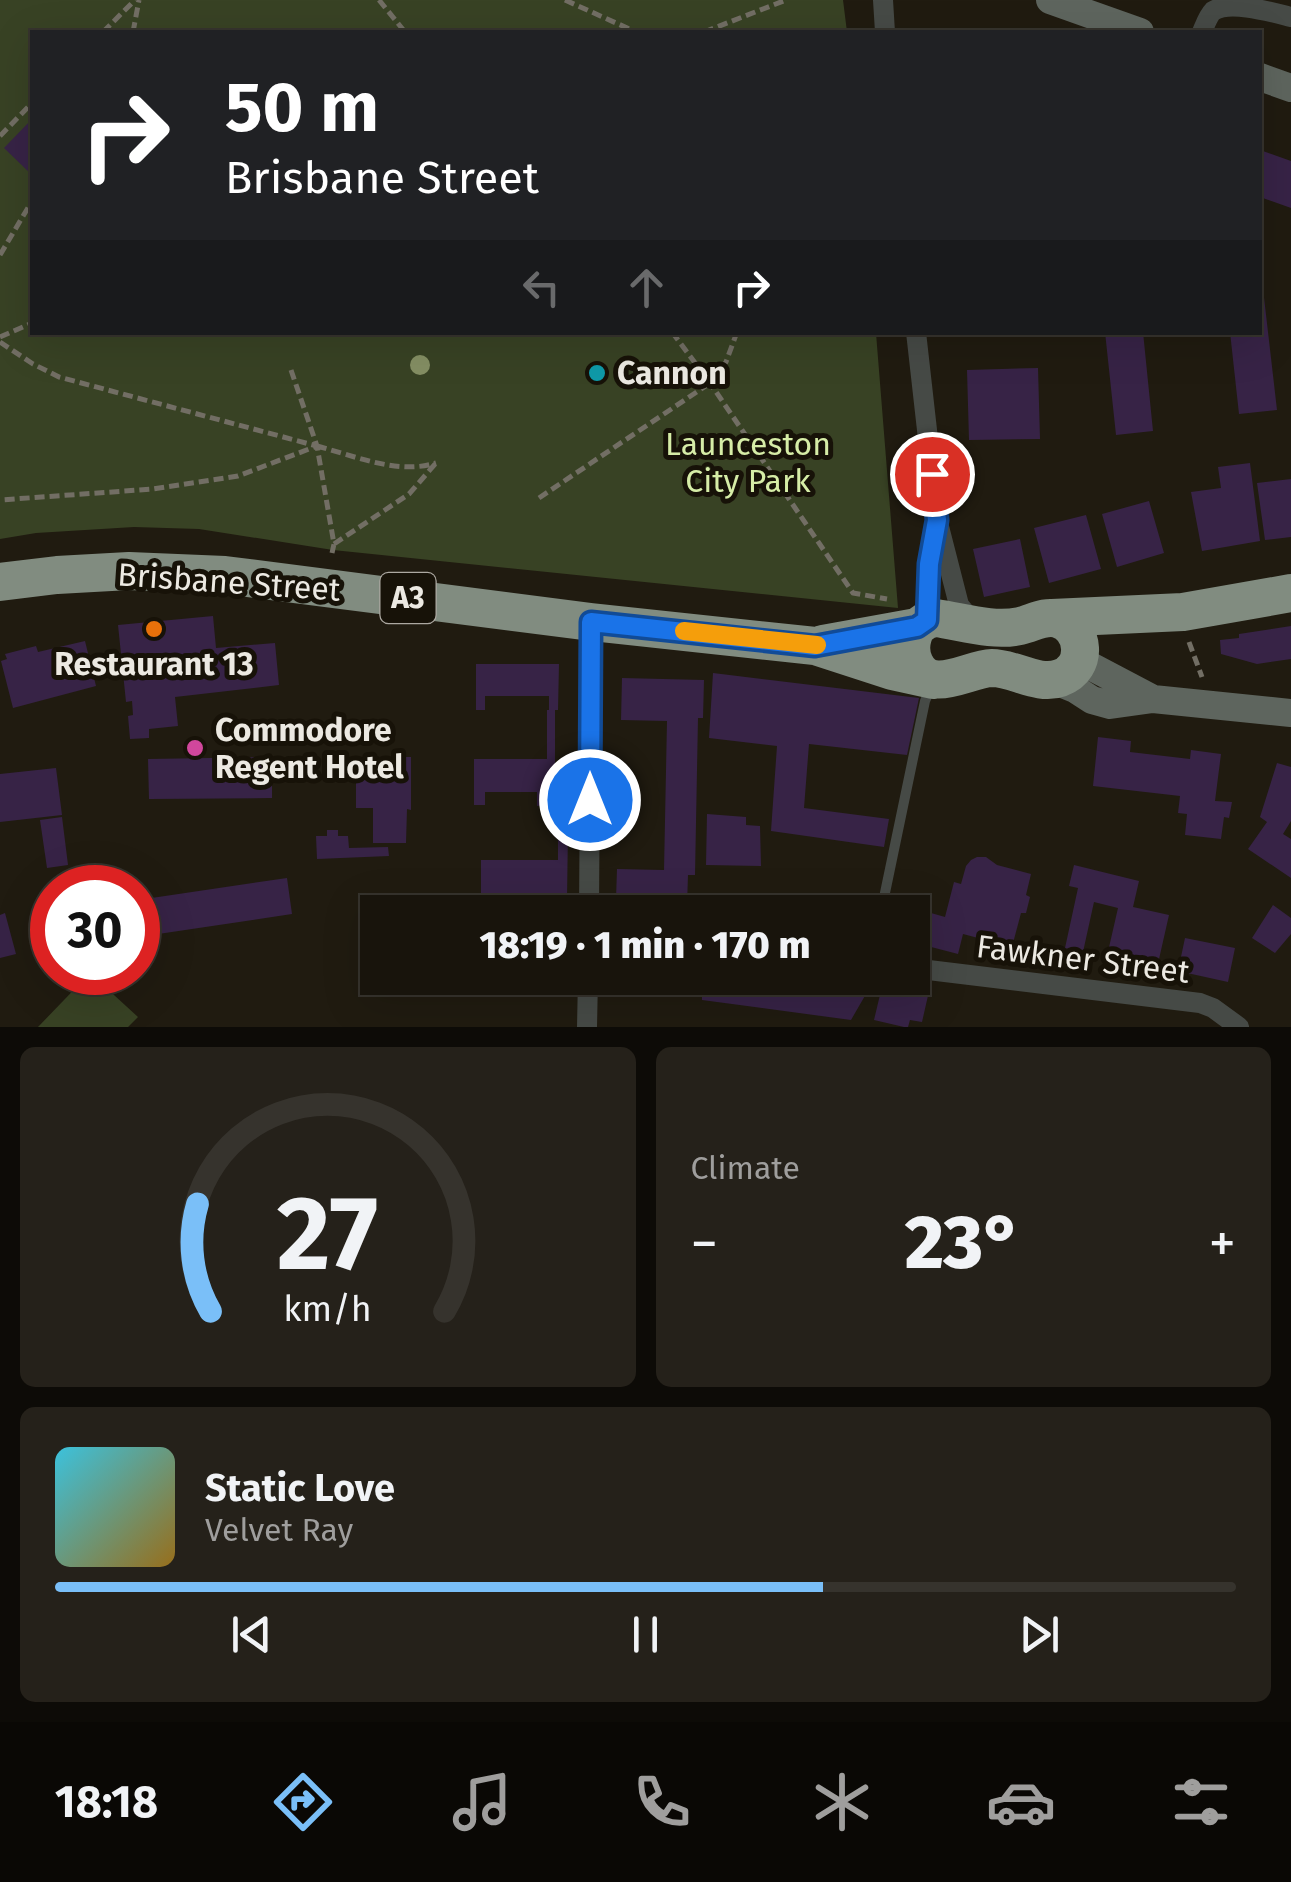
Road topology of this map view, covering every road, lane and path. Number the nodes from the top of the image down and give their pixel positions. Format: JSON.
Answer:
{"nodes":[{"id":1,"x":137,"y":0,"type":"edge"},
{"id":2,"x":379,"y":0,"type":"edge"},
{"id":3,"x":565,"y":0,"type":"edge"},
{"id":4,"x":786,"y":0,"type":"edge"},
{"id":5,"x":883,"y":0,"type":"edge"},
{"id":6,"x":1050,"y":0,"type":"edge"},
{"id":7,"x":1221,"y":3,"type":"edge"},
{"id":8,"x":1291,"y":17,"type":"edge"},
{"id":9,"x":105,"y":30,"type":"edge"},
{"id":10,"x":133,"y":30,"type":"edge"},
{"id":11,"x":404,"y":30,"type":"edge"},
{"id":12,"x":632,"y":30,"type":"edge"},
{"id":13,"x":709,"y":30,"type":"edge"},
{"id":14,"x":886,"y":30,"type":"edge"},
{"id":15,"x":1134,"y":30,"type":"edge"},
{"id":16,"x":1203,"y":30,"type":"edge"},
{"id":17,"x":1262,"y":78,"type":"edge"},
{"id":18,"x":1291,"y":88,"type":"edge"},
{"id":19,"x":30,"y":105,"type":"edge"},
{"id":20,"x":0,"y":136,"type":"edge"},
{"id":21,"x":30,"y":204,"type":"edge"},
{"id":22,"x":0,"y":255,"type":"edge"},
{"id":23,"x":30,"y":325,"type":"edge"},
{"id":24,"x":674,"y":335,"type":"edge"},
{"id":25,"x":736,"y":335,"type":"edge"},
{"id":26,"x":916,"y":335,"type":"edge"},
{"id":27,"x":0,"y":340,"type":"edge"},
{"id":28,"x":291,"y":370,"type":"dead end"},
{"id":29,"x":710,"y":383,"type":"junction"},
{"id":30,"x":317,"y":446,"type":"junction"},
{"id":31,"x":538,"y":498,"type":"dead end"},
{"id":32,"x":0,"y":500,"type":"edge"},
{"id":33,"x":937,"y":520,"type":"junction"},
{"id":34,"x":334,"y":544,"type":"junction"},
{"id":35,"x":332,"y":553,"type":"dead end"},
{"id":36,"x":0,"y":582,"type":"edge"},
{"id":37,"x":1291,"y":593,"type":"edge"},
{"id":38,"x":914,"y":616,"type":"junction"},
{"id":39,"x":1052,"y":618,"type":"junction"},
{"id":40,"x":591,"y":622,"type":"junction"},
{"id":41,"x":977,"y":626,"type":"junction"},
{"id":42,"x":1186,"y":627,"type":"junction"},
{"id":43,"x":815,"y":646,"type":"junction"},
{"id":44,"x":1071,"y":665,"type":"junction"},
{"id":45,"x":1202,"y":677,"type":"dead end"},
{"id":46,"x":934,"y":680,"type":"junction"},
{"id":47,"x":1291,"y":713,"type":"edge"},
{"id":48,"x":589,"y":895,"type":"edge"},
{"id":49,"x":885,"y":895,"type":"edge"},
{"id":50,"x":930,"y":970,"type":"edge"},
{"id":51,"x":587,"y":995,"type":"edge"},
{"id":52,"x":587,"y":1027,"type":"edge"},
{"id":53,"x":1239,"y":1027,"type":"edge"}],
"edges":[{"from":1,"to":9,"type":"path"},
{"from":1,"to":10,"type":"path"},
{"from":2,"to":11,"type":"path"},
{"from":3,"to":12,"type":"path"},
{"from":4,"to":13,"type":"path"},
{"from":5,"to":14,"type":"street"},
{"from":6,"to":15,"type":"main road"},
{"from":7,"to":8,"type":"street"},
{"from":7,"to":16,"type":"street"},
{"from":17,"to":18,"type":"main road"},
{"from":19,"to":20,"type":"path"},
{"from":21,"to":22,"type":"path"},
{"from":23,"to":27,"type":"path"},
{"from":24,"to":29,"type":"path"},
{"from":25,"to":29,"type":"path"},
{"from":26,"to":33,"type":"street"},
{"from":27,"to":30,"type":"path"},
{"from":28,"to":30,"type":"path"},
{"from":29,"to":31,"type":"path"},
{"from":29,"to":38,"type":"path"},
{"from":30,"to":32,"type":"path"},
{"from":30,"to":34,"type":"path"},
{"from":30,"to":34,"type":"path"},
{"from":33,"to":38,"type":"street"},
{"from":33,"to":41,"type":"street"},
{"from":34,"to":35,"type":"path"},
{"from":36,"to":40,"type":"highway","name":"Brisbane Street","number":"A3"},
{"from":37,"to":42,"type":"highway","number":"A3"},
{"from":38,"to":41,"type":"highway","number":"A3"},
{"from":38,"to":43,"type":"highway","name":"Brisbane Street","number":"A3"},
{"from":38,"to":46,"type":"highway"},
{"from":39,"to":41,"type":"highway","number":"A3"},
{"from":39,"to":42,"type":"highway","number":"A3"},
{"from":39,"to":44,"type":"highway"},
{"from":40,"to":43,"type":"highway","name":"Brisbane Street","number":"A3"},
{"from":40,"to":48,"type":"street"},
{"from":42,"to":44,"type":"highway","number":"A3"},
{"from":42,"to":45,"type":"path"},
{"from":43,"to":46,"type":"highway","name":"Brisbane Street","number":"A3"},
{"from":44,"to":46,"type":"highway","number":"A3"},
{"from":44,"to":47,"type":"main road"},
{"from":46,"to":49,"type":"lane"},
{"from":50,"to":53,"type":"street","name":"Fawkner Street"},
{"from":51,"to":52,"type":"street"}]}
